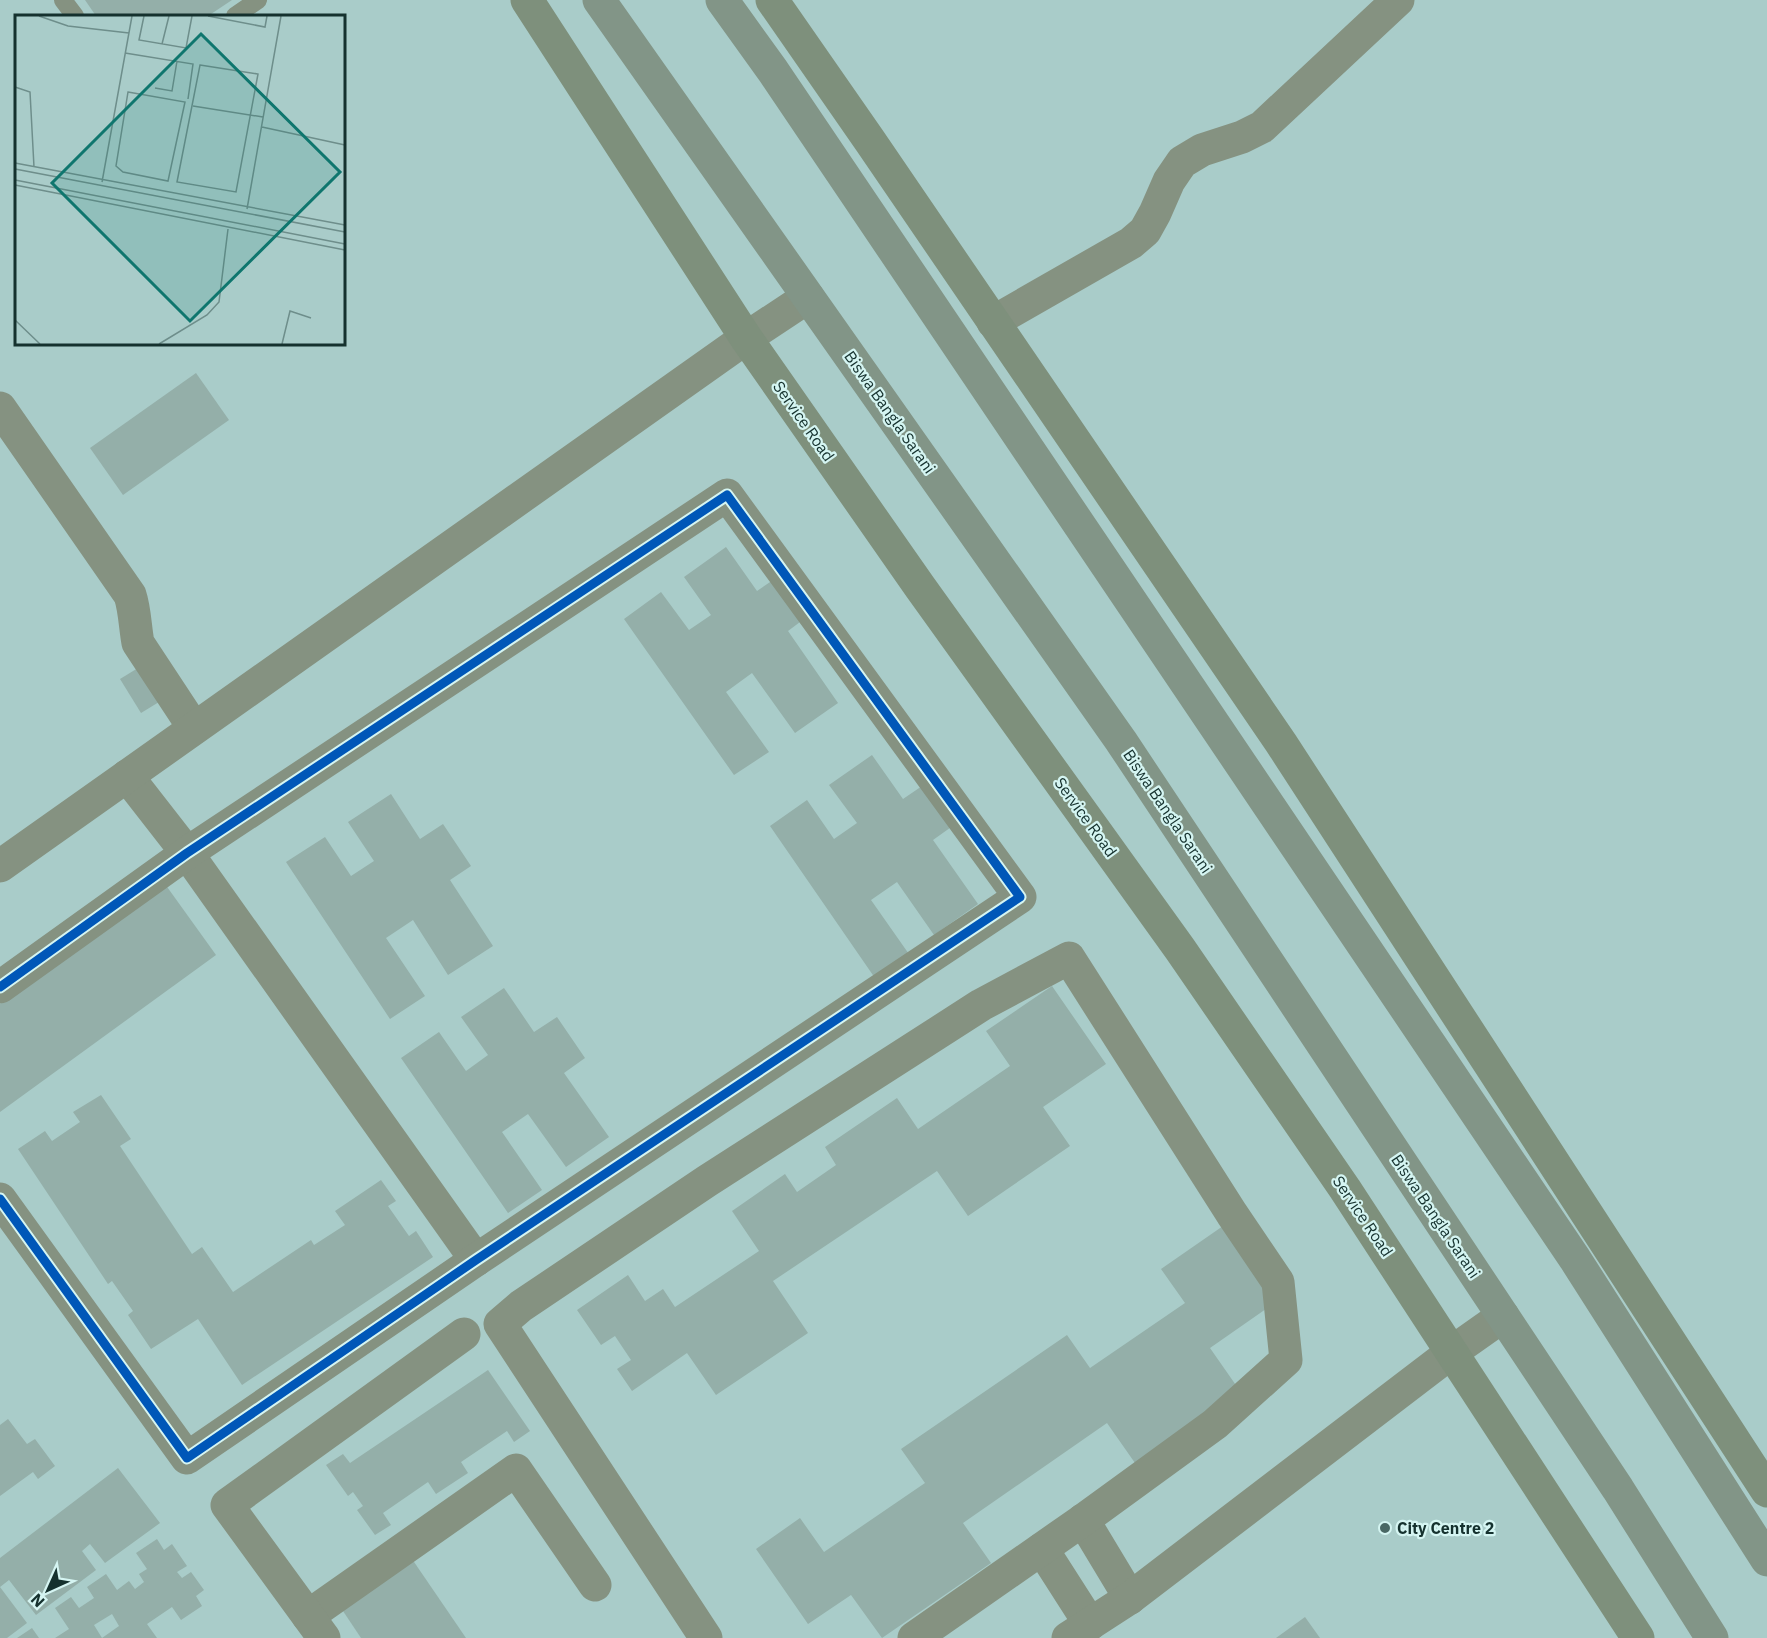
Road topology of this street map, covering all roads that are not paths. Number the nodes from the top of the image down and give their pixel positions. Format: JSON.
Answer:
{"nodes":[{"id":1,"x":63,"y":0,"type":"edge"},
{"id":2,"x":258,"y":0,"type":"edge"},
{"id":3,"x":527,"y":0,"type":"edge"},
{"id":4,"x":599,"y":0,"type":"edge"},
{"id":5,"x":722,"y":0,"type":"edge"},
{"id":6,"x":772,"y":0,"type":"edge"},
{"id":7,"x":1398,"y":0,"type":"edge"},
{"id":8,"x":74,"y":15,"type":"edge"},
{"id":9,"x":237,"y":15,"type":"edge"},
{"id":10,"x":808,"y":297,"type":"junction"},
{"id":11,"x":993,"y":322,"type":"junction"},
{"id":12,"x":746,"y":338,"type":"junction"},
{"id":13,"x":0,"y":408,"type":"edge"},
{"id":14,"x":194,"y":728,"type":"junction"},
{"id":15,"x":127,"y":776,"type":"junction"},
{"id":16,"x":187,"y":853,"type":"junction"},
{"id":17,"x":0,"y":866,"type":"edge"},
{"id":18,"x":0,"y":987,"type":"edge"},
{"id":19,"x":0,"y":1199,"type":"edge"},
{"id":20,"x":476,"y":1260,"type":"junction"},
{"id":21,"x":1503,"y":1316,"type":"junction"},
{"id":22,"x":464,"y":1334,"type":"dead end"},
{"id":23,"x":1452,"y":1352,"type":"junction"},
{"id":24,"x":1767,"y":1491,"type":"edge"},
{"id":25,"x":1083,"y":1520,"type":"junction"},
{"id":26,"x":1042,"y":1549,"type":"junction"},
{"id":27,"x":1767,"y":1560,"type":"edge"},
{"id":28,"x":595,"y":1585,"type":"dead end"},
{"id":29,"x":1130,"y":1598,"type":"junction"},
{"id":30,"x":316,"y":1627,"type":"edge"},
{"id":31,"x":1079,"y":1631,"type":"edge"},
{"id":32,"x":706,"y":1638,"type":"edge"},
{"id":33,"x":914,"y":1638,"type":"edge"},
{"id":34,"x":1638,"y":1638,"type":"edge"},
{"id":35,"x":1712,"y":1638,"type":"edge"}],
"edges":[{"from":1,"to":8,"type":"lane"},
{"from":2,"to":9,"type":"lane"},
{"from":3,"to":12,"type":"street","name":"Service Road"},
{"from":4,"to":10,"type":"main road","name":"Biswa Bangla Sarani"},
{"from":5,"to":27,"type":"main road"},
{"from":6,"to":11,"type":"street"},
{"from":7,"to":11,"type":"street"},
{"from":10,"to":12,"type":"street"},
{"from":10,"to":21,"type":"main road","name":"Biswa Bangla Sarani"},
{"from":11,"to":24,"type":"street"},
{"from":12,"to":14,"type":"street"},
{"from":12,"to":23,"type":"street","name":"Service Road"},
{"from":13,"to":14,"type":"street"},
{"from":14,"to":15,"type":"street"},
{"from":15,"to":16,"type":"street"},
{"from":15,"to":17,"type":"street"},
{"from":16,"to":18,"type":"street"},
{"from":16,"to":20,"type":"street"},
{"from":16,"to":20,"type":"street"},
{"from":19,"to":20,"type":"street"},
{"from":21,"to":23,"type":"street"},
{"from":21,"to":35,"type":"main road","name":"Biswa Bangla Sarani"},
{"from":22,"to":30,"type":"street"},
{"from":23,"to":29,"type":"street"},
{"from":23,"to":34,"type":"street","name":"Service Road"},
{"from":25,"to":26,"type":"street"},
{"from":25,"to":29,"type":"street"},
{"from":25,"to":32,"type":"street"},
{"from":26,"to":31,"type":"street"},
{"from":26,"to":33,"type":"street"},
{"from":28,"to":30,"type":"street"},
{"from":29,"to":31,"type":"street"}]}
